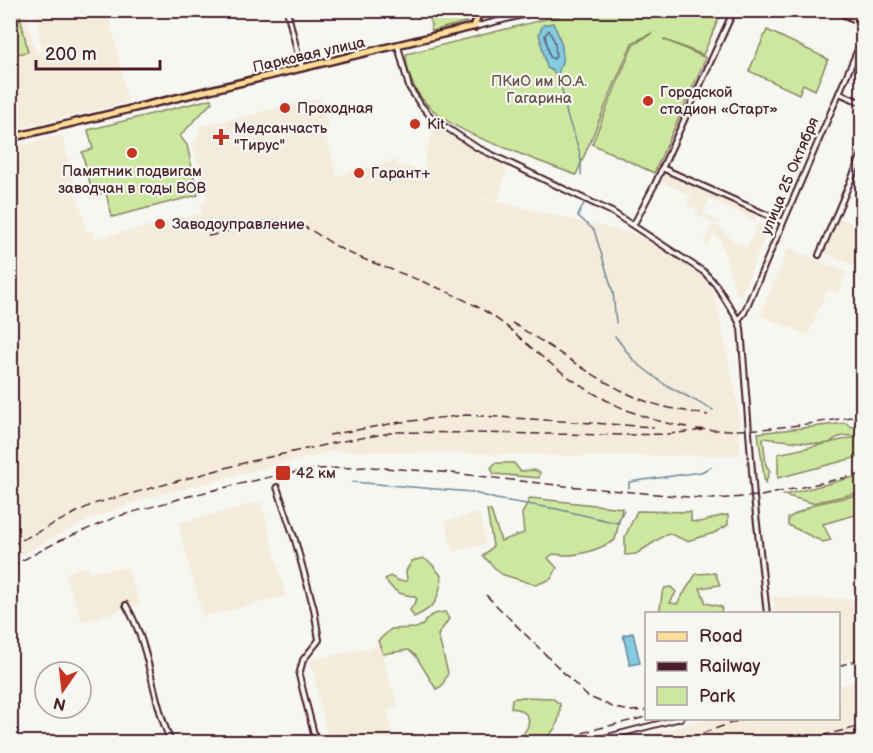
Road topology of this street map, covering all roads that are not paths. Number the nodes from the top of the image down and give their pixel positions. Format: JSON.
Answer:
{"nodes":[{"id":1,"x":287,"y":10,"type":"edge"},
{"id":2,"x":480,"y":10,"type":"edge"},
{"id":3,"x":543,"y":10,"type":"edge"},
{"id":4,"x":734,"y":10,"type":"edge"},
{"id":5,"x":837,"y":10,"type":"edge"},
{"id":6,"x":862,"y":23,"type":"edge"},
{"id":7,"x":474,"y":27,"type":"junction"},
{"id":8,"x":862,"y":40,"type":"edge"},
{"id":9,"x":398,"y":46,"type":"junction"},
{"id":10,"x":304,"y":69,"type":"junction"},
{"id":11,"x":839,"y":93,"type":"junction"},
{"id":12,"x":862,"y":104,"type":"edge"},
{"id":13,"x":10,"y":138,"type":"edge"},
{"id":14,"x":862,"y":154,"type":"edge"},
{"id":15,"x":662,"y":168,"type":"junction"},
{"id":16,"x":783,"y":222,"type":"junction"},
{"id":17,"x":634,"y":224,"type":"junction"},
{"id":18,"x":819,"y":255,"type":"dead end"},
{"id":19,"x":738,"y":320,"type":"junction"},
{"id":20,"x":277,"y":487,"type":"dead end"},
{"id":21,"x":126,"y":604,"type":"dead end"},
{"id":22,"x":767,"y":612,"type":"edge"},
{"id":23,"x":673,"y":720,"type":"edge"},
{"id":24,"x":171,"y":742,"type":"edge"},
{"id":25,"x":319,"y":742,"type":"edge"},
{"id":26,"x":588,"y":742,"type":"edge"}],
"edges":[{"from":1,"to":10,"type":"street"},
{"from":2,"to":7,"type":"main road"},
{"from":3,"to":7,"type":"street","name":"Парковая улица"},
{"from":4,"to":15,"type":"street"},
{"from":5,"to":6,"type":"main road"},
{"from":7,"to":9,"type":"main road","name":"Парковая улица"},
{"from":8,"to":11,"type":"street","name":"улица 25 Октября"},
{"from":9,"to":10,"type":"main road","name":"Парковая улица"},
{"from":9,"to":17,"type":"street"},
{"from":10,"to":13,"type":"main road","name":"Парковая улица"},
{"from":11,"to":12,"type":"street"},
{"from":11,"to":16,"type":"street","name":"улица 25 Октября"},
{"from":14,"to":18,"type":"street"},
{"from":15,"to":16,"type":"street"},
{"from":15,"to":17,"type":"street"},
{"from":16,"to":19,"type":"street","name":"улица 25 Октября"},
{"from":17,"to":19,"type":"street"},
{"from":19,"to":22,"type":"street"},
{"from":20,"to":25,"type":"street"},
{"from":21,"to":24,"type":"street"},
{"from":23,"to":26,"type":"street"}]}
